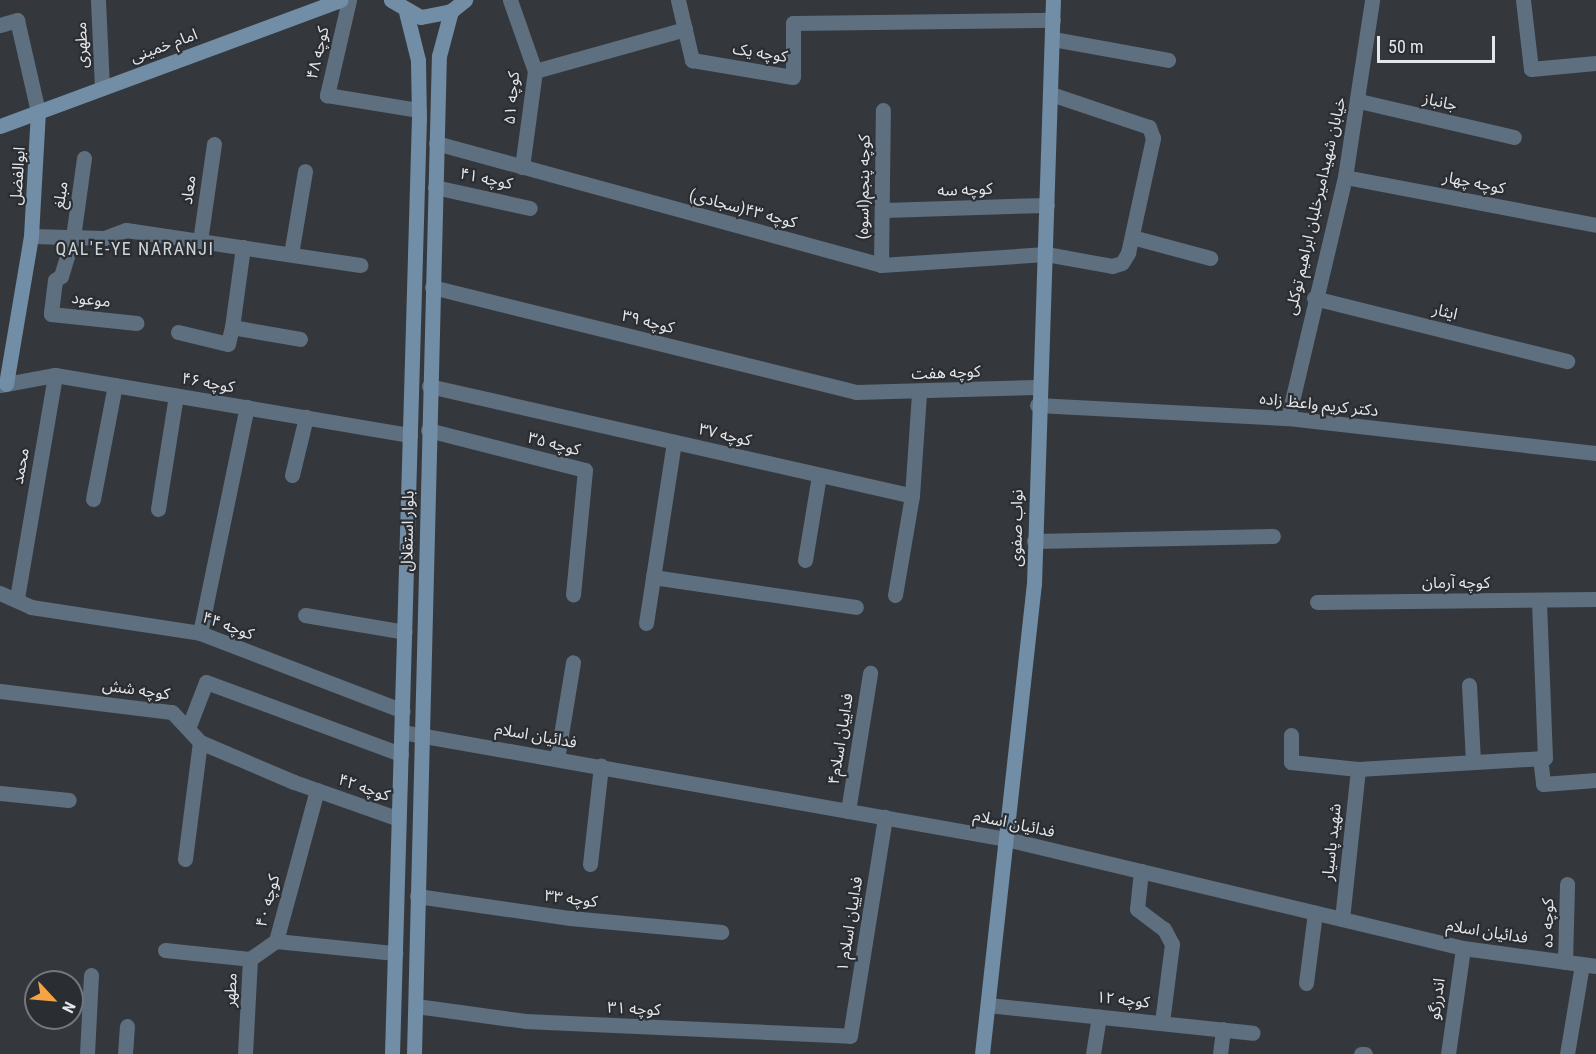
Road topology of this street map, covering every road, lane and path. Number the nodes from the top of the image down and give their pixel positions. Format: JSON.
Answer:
{"nodes":[{"id":1,"x":98,"y":0,"type":"edge"},
{"id":2,"x":340,"y":0,"type":"edge"},
{"id":3,"x":349,"y":0,"type":"edge"},
{"id":4,"x":391,"y":0,"type":"edge"},
{"id":5,"x":465,"y":0,"type":"edge"},
{"id":6,"x":510,"y":0,"type":"edge"},
{"id":7,"x":678,"y":0,"type":"edge"},
{"id":8,"x":1053,"y":0,"type":"edge"},
{"id":9,"x":1372,"y":0,"type":"edge"},
{"id":10,"x":1523,"y":0,"type":"edge"},
{"id":11,"x":451,"y":11,"type":"junction"},
{"id":12,"x":406,"y":12,"type":"junction"},
{"id":13,"x":1053,"y":20,"type":"junction"},
{"id":14,"x":0,"y":25,"type":"edge"},
{"id":15,"x":685,"y":29,"type":"junction"},
{"id":16,"x":1053,"y":39,"type":"junction"},
{"id":17,"x":1168,"y":60,"type":"dead end"},
{"id":18,"x":1596,"y":63,"type":"edge"},
{"id":19,"x":535,"y":71,"type":"junction"},
{"id":20,"x":102,"y":88,"type":"junction"},
{"id":21,"x":1051,"y":94,"type":"junction"},
{"id":22,"x":1359,"y":101,"type":"junction"},
{"id":23,"x":418,"y":110,"type":"junction"},
{"id":24,"x":883,"y":110,"type":"dead end"},
{"id":25,"x":38,"y":112,"type":"junction"},
{"id":26,"x":0,"y":126,"type":"edge"},
{"id":27,"x":1514,"y":137,"type":"dead end"},
{"id":28,"x":436,"y":143,"type":"junction"},
{"id":29,"x":213,"y":144,"type":"dead end"},
{"id":30,"x":84,"y":158,"type":"dead end"},
{"id":31,"x":522,"y":167,"type":"junction"},
{"id":32,"x":305,"y":171,"type":"dead end"},
{"id":33,"x":1345,"y":177,"type":"junction"},
{"id":34,"x":435,"y":186,"type":"junction"},
{"id":35,"x":1047,"y":206,"type":"junction"},
{"id":36,"x":530,"y":208,"type":"dead end"},
{"id":37,"x":884,"y":210,"type":"junction"},
{"id":38,"x":1596,"y":225,"type":"edge"},
{"id":39,"x":32,"y":236,"type":"junction"},
{"id":40,"x":73,"y":237,"type":"junction"},
{"id":41,"x":1132,"y":237,"type":"junction"},
{"id":42,"x":200,"y":241,"type":"junction"},
{"id":43,"x":243,"y":247,"type":"junction"},
{"id":44,"x":291,"y":254,"type":"junction"},
{"id":45,"x":1046,"y":254,"type":"junction"},
{"id":46,"x":1210,"y":258,"type":"dead end"},
{"id":47,"x":360,"y":265,"type":"dead end"},
{"id":48,"x":881,"y":265,"type":"junction"},
{"id":49,"x":432,"y":287,"type":"junction"},
{"id":50,"x":1314,"y":298,"type":"junction"},
{"id":51,"x":137,"y":323,"type":"dead end"},
{"id":52,"x":232,"y":327,"type":"junction"},
{"id":53,"x":178,"y":332,"type":"dead end"},
{"id":54,"x":300,"y":339,"type":"dead end"},
{"id":55,"x":1567,"y":361,"type":"dead end"},
{"id":56,"x":55,"y":375,"type":"junction"},
{"id":57,"x":3,"y":385,"type":"edge"},
{"id":58,"x":115,"y":385,"type":"junction"},
{"id":59,"x":429,"y":386,"type":"junction"},
{"id":60,"x":1038,"y":387,"type":"junction"},
{"id":61,"x":856,"y":392,"type":"joint"},
{"id":62,"x":919,"y":393,"type":"junction"},
{"id":63,"x":176,"y":396,"type":"junction"},
{"id":64,"x":1037,"y":405,"type":"junction"},
{"id":65,"x":247,"y":407,"type":"junction"},
{"id":66,"x":306,"y":417,"type":"junction"},
{"id":67,"x":1288,"y":418,"type":"junction"},
{"id":68,"x":428,"y":430,"type":"junction"},
{"id":69,"x":410,"y":435,"type":"junction"},
{"id":70,"x":674,"y":442,"type":"junction"},
{"id":71,"x":1596,"y":453,"type":"edge"},
{"id":72,"x":292,"y":475,"type":"dead end"},
{"id":73,"x":819,"y":475,"type":"junction"},
{"id":74,"x":912,"y":496,"type":"junction"},
{"id":75,"x":93,"y":499,"type":"dead end"},
{"id":76,"x":159,"y":509,"type":"dead end"},
{"id":77,"x":1273,"y":536,"type":"dead end"},
{"id":78,"x":1034,"y":541,"type":"junction"},
{"id":79,"x":806,"y":560,"type":"dead end"},
{"id":80,"x":653,"y":577,"type":"junction"},
{"id":81,"x":0,"y":593,"type":"edge"},
{"id":82,"x":573,"y":594,"type":"dead end"},
{"id":83,"x":895,"y":595,"type":"dead end"},
{"id":84,"x":16,"y":598,"type":"junction"},
{"id":85,"x":1596,"y":599,"type":"edge"},
{"id":86,"x":1539,"y":600,"type":"junction"},
{"id":87,"x":1317,"y":602,"type":"dead end"},
{"id":88,"x":856,"y":607,"type":"dead end"},
{"id":89,"x":304,"y":615,"type":"dead end"},
{"id":90,"x":646,"y":623,"type":"dead end"},
{"id":91,"x":405,"y":632,"type":"junction"},
{"id":92,"x":200,"y":633,"type":"junction"},
{"id":93,"x":573,"y":662,"type":"dead end"},
{"id":94,"x":870,"y":673,"type":"dead end"},
{"id":95,"x":1469,"y":685,"type":"dead end"},
{"id":96,"x":0,"y":691,"type":"edge"},
{"id":97,"x":403,"y":711,"type":"junction"},
{"id":98,"x":189,"y":726,"type":"junction"},
{"id":99,"x":402,"y":732,"type":"junction"},
{"id":100,"x":421,"y":734,"type":"junction"},
{"id":101,"x":1291,"y":735,"type":"dead end"},
{"id":102,"x":200,"y":742,"type":"junction"},
{"id":103,"x":401,"y":754,"type":"junction"},
{"id":104,"x":1540,"y":758,"type":"junction"},
{"id":105,"x":557,"y":759,"type":"junction"},
{"id":106,"x":1473,"y":762,"type":"junction"},
{"id":107,"x":602,"y":766,"type":"junction"},
{"id":108,"x":1359,"y":769,"type":"junction"},
{"id":109,"x":1596,"y":780,"type":"edge"},
{"id":110,"x":317,"y":790,"type":"junction"},
{"id":111,"x":0,"y":794,"type":"edge"},
{"id":112,"x":69,"y":800,"type":"dead end"},
{"id":113,"x":848,"y":811,"type":"junction"},
{"id":114,"x":885,"y":817,"type":"junction"},
{"id":115,"x":399,"y":819,"type":"junction"},
{"id":116,"x":1006,"y":839,"type":"junction"},
{"id":117,"x":185,"y":859,"type":"dead end"},
{"id":118,"x":590,"y":864,"type":"dead end"},
{"id":119,"x":1141,"y":871,"type":"junction"},
{"id":120,"x":1567,"y":884,"type":"dead end"},
{"id":121,"x":417,"y":896,"type":"junction"},
{"id":122,"x":1315,"y":913,"type":"junction"},
{"id":123,"x":1342,"y":919,"type":"junction"},
{"id":124,"x":721,"y":932,"type":"dead end"},
{"id":125,"x":276,"y":941,"type":"junction"},
{"id":126,"x":1463,"y":948,"type":"junction"},
{"id":127,"x":165,"y":950,"type":"dead end"},
{"id":128,"x":395,"y":953,"type":"junction"},
{"id":129,"x":250,"y":959,"type":"junction"},
{"id":130,"x":1565,"y":962,"type":"junction"},
{"id":131,"x":1589,"y":965,"type":"edge"},
{"id":132,"x":91,"y":975,"type":"dead end"},
{"id":133,"x":1306,"y":983,"type":"dead end"},
{"id":134,"x":988,"y":1005,"type":"junction"},
{"id":135,"x":416,"y":1006,"type":"junction"},
{"id":136,"x":1099,"y":1016,"type":"junction"},
{"id":137,"x":1162,"y":1022,"type":"junction"},
{"id":138,"x":127,"y":1026,"type":"dead end"},
{"id":139,"x":1223,"y":1029,"type":"junction"},
{"id":140,"x":1253,"y":1033,"type":"dead end"},
{"id":141,"x":850,"y":1036,"type":"joint"},
{"id":142,"x":87,"y":1054,"type":"edge"},
{"id":143,"x":125,"y":1054,"type":"edge"},
{"id":144,"x":245,"y":1054,"type":"edge"},
{"id":145,"x":392,"y":1054,"type":"edge"},
{"id":146,"x":414,"y":1054,"type":"edge"},
{"id":147,"x":982,"y":1054,"type":"edge"},
{"id":148,"x":1093,"y":1054,"type":"edge"},
{"id":149,"x":1220,"y":1054,"type":"edge"},
{"id":150,"x":1448,"y":1054,"type":"edge"},
{"id":151,"x":1567,"y":1054,"type":"edge"}],
"edges":[{"from":1,"to":20,"type":"street","name":"مطهری"},
{"from":2,"to":20,"type":"main road","name":"امام خمینی"},
{"from":3,"to":23,"type":"street","name":"کوچه ۴۸"},
{"from":4,"to":12,"type":"main road"},
{"from":5,"to":11,"type":"main road"},
{"from":6,"to":19,"type":"street","name":"کوچه ۵۱"},
{"from":7,"to":15,"type":"street"},
{"from":8,"to":13,"type":"main road","name":"نواب صفوی"},
{"from":9,"to":22,"type":"street","name":"خیابان شهیدامیرخلبان ابراهیم توکلی"},
{"from":10,"to":18,"type":"street"},
{"from":11,"to":12,"type":"main road"},
{"from":11,"to":28,"type":"main road","name":"بلوار استقلال"},
{"from":12,"to":23,"type":"main road","name":"بلوار استقلال"},
{"from":13,"to":15,"type":"street","name":"کوچه یک"},
{"from":13,"to":16,"type":"main road","name":"نواب صفوی"},
{"from":14,"to":25,"type":"street"},
{"from":15,"to":19,"type":"street"},
{"from":16,"to":17,"type":"street"},
{"from":16,"to":21,"type":"main road","name":"نواب صفوی"},
{"from":19,"to":31,"type":"street","name":"کوچه ۵۱"},
{"from":20,"to":25,"type":"main road","name":"امام خمینی"},
{"from":21,"to":35,"type":"main road","name":"نواب صفوی"},
{"from":21,"to":41,"type":"street"},
{"from":22,"to":27,"type":"street","name":"جانباز"},
{"from":22,"to":33,"type":"street","name":"خیابان شهیدامیرخلبان ابراهیم توکلی"},
{"from":23,"to":69,"type":"main road","name":"بلوار استقلال"},
{"from":24,"to":37,"type":"street","name":"کوچه پنجم(اسوه)"},
{"from":25,"to":26,"type":"main road","name":"امام خمینی"},
{"from":25,"to":39,"type":"main road","name":"ابوالفضل"},
{"from":28,"to":31,"type":"street","name":"کوچه ۴۳(سجادی)"},
{"from":28,"to":34,"type":"main road","name":"بلوار استقلال"},
{"from":29,"to":42,"type":"street","name":"معاد"},
{"from":30,"to":40,"type":"street","name":"مبلغ"},
{"from":31,"to":48,"type":"street","name":"کوچه ۴۳(سجادی)"},
{"from":32,"to":44,"type":"street"},
{"from":33,"to":38,"type":"street","name":"کوچه چهار"},
{"from":33,"to":50,"type":"street","name":"خیابان شهیدامیرخلبان ابراهیم توکلی"},
{"from":34,"to":36,"type":"street","name":"کوچه ۴۱"},
{"from":34,"to":49,"type":"main road","name":"بلوار استقلال"},
{"from":35,"to":37,"type":"street","name":"کوچه سه"},
{"from":35,"to":45,"type":"main road","name":"نواب صفوی"},
{"from":37,"to":48,"type":"street","name":"کوچه پنجم(اسوه)"},
{"from":39,"to":40,"type":"street"},
{"from":39,"to":57,"type":"main road","name":"ابوالفضل"},
{"from":40,"to":42,"type":"street"},
{"from":40,"to":51,"type":"street","name":"موعود"},
{"from":41,"to":45,"type":"street","name":"کوچه ۴۳(سجادی)"},
{"from":41,"to":46,"type":"street"},
{"from":42,"to":43,"type":"street"},
{"from":43,"to":44,"type":"street"},
{"from":43,"to":52,"type":"street"},
{"from":44,"to":47,"type":"street"},
{"from":45,"to":48,"type":"street","name":"کوچه ۴۳(سجادی)"},
{"from":45,"to":60,"type":"main road","name":"نواب صفوی"},
{"from":49,"to":59,"type":"main road","name":"بلوار استقلال"},
{"from":49,"to":61,"type":"street","name":"کوچه ۳۹"},
{"from":50,"to":55,"type":"street","name":"ایثار"},
{"from":50,"to":67,"type":"street","name":"خیابان شهیدامیرخلبان ابراهیم توکلی"},
{"from":52,"to":53,"type":"street"},
{"from":52,"to":54,"type":"street"},
{"from":56,"to":57,"type":"street","name":"کوچه ۴۶"},
{"from":56,"to":58,"type":"street","name":"کوچه ۴۶"},
{"from":56,"to":84,"type":"street","name":"محمد"},
{"from":58,"to":63,"type":"street","name":"کوچه ۴۶"},
{"from":58,"to":75,"type":"street"},
{"from":59,"to":68,"type":"main road","name":"بلوار استقلال"},
{"from":59,"to":70,"type":"street","name":"کوچه ۳۷"},
{"from":60,"to":62,"type":"street","name":"کوچه هفت"},
{"from":60,"to":64,"type":"main road","name":"نواب صفوی"},
{"from":61,"to":62,"type":"street","name":"کوچه هفت"},
{"from":62,"to":74,"type":"street"},
{"from":63,"to":65,"type":"street","name":"کوچه ۴۶"},
{"from":63,"to":76,"type":"street"},
{"from":64,"to":67,"type":"street","name":"دکتر کریم واعظ زاده"},
{"from":64,"to":78,"type":"main road","name":"نواب صفوی"},
{"from":65,"to":66,"type":"street","name":"کوچه ۴۶"},
{"from":65,"to":92,"type":"street"},
{"from":66,"to":69,"type":"street","name":"کوچه ۴۶"},
{"from":66,"to":72,"type":"street"},
{"from":67,"to":71,"type":"street","name":"دکتر کریم واعظ زاده"},
{"from":68,"to":82,"type":"street","name":"کوچه ۳۵"},
{"from":68,"to":100,"type":"main road","name":"بلوار استقلال"},
{"from":69,"to":91,"type":"main road","name":"بلوار استقلال"},
{"from":70,"to":73,"type":"street","name":"کوچه ۳۷"},
{"from":70,"to":80,"type":"street"},
{"from":73,"to":74,"type":"street","name":"کوچه ۳۷"},
{"from":73,"to":79,"type":"street"},
{"from":74,"to":83,"type":"street"},
{"from":77,"to":78,"type":"street"},
{"from":78,"to":116,"type":"main road","name":"نواب صفوی"},
{"from":80,"to":88,"type":"street"},
{"from":80,"to":90,"type":"street"},
{"from":81,"to":84,"type":"street","name":"کوچه ۴۴"},
{"from":84,"to":92,"type":"street","name":"کوچه ۴۴"},
{"from":85,"to":86,"type":"street","name":"کوچه آرمان"},
{"from":86,"to":87,"type":"street","name":"کوچه آرمان"},
{"from":86,"to":104,"type":"street"},
{"from":89,"to":91,"type":"street"},
{"from":91,"to":97,"type":"main road","name":"بلوار استقلال"},
{"from":92,"to":97,"type":"street","name":"کوچه ۴۴"},
{"from":93,"to":105,"type":"street"},
{"from":94,"to":113,"type":"street","name":"فداییان اسلام۴"},
{"from":95,"to":106,"type":"street"},
{"from":96,"to":98,"type":"street","name":"کوچه شش"},
{"from":97,"to":99,"type":"main road","name":"بلوار استقلال"},
{"from":98,"to":102,"type":"street","name":"کوچه شش"},
{"from":98,"to":103,"type":"street"},
{"from":99,"to":100,"type":"street","name":"فدائیان اسلام"},
{"from":99,"to":103,"type":"main road","name":"بلوار استقلال"},
{"from":100,"to":105,"type":"street","name":"فدائیان اسلام"},
{"from":100,"to":121,"type":"main road","name":"بلوار استقلال"},
{"from":101,"to":108,"type":"street"},
{"from":102,"to":110,"type":"street"},
{"from":102,"to":117,"type":"street"},
{"from":103,"to":115,"type":"main road","name":"بلوار استقلال"},
{"from":104,"to":106,"type":"street"},
{"from":104,"to":109,"type":"street"},
{"from":105,"to":107,"type":"street","name":"فدائیان اسلام"},
{"from":106,"to":108,"type":"street"},
{"from":107,"to":113,"type":"street","name":"فدائیان اسلام"},
{"from":107,"to":118,"type":"street"},
{"from":108,"to":123,"type":"street","name":"شهید پاسیار"},
{"from":110,"to":115,"type":"street","name":"کوچه ۴۲"},
{"from":110,"to":125,"type":"street","name":"کوچه ۴۰"},
{"from":111,"to":112,"type":"street"},
{"from":113,"to":114,"type":"street","name":"فدائیان اسلام"},
{"from":114,"to":116,"type":"street","name":"فدائیان اسلام"},
{"from":114,"to":141,"type":"street","name":"فداییان اسلام ۱"},
{"from":115,"to":128,"type":"main road","name":"بلوار استقلال"},
{"from":116,"to":119,"type":"street","name":"فدائیان اسلام"},
{"from":116,"to":134,"type":"main road","name":"نواب صفوی"},
{"from":119,"to":122,"type":"street","name":"فدائیان اسلام"},
{"from":119,"to":137,"type":"street"},
{"from":120,"to":130,"type":"street","name":"کوچه ده"},
{"from":121,"to":124,"type":"street","name":"کوچه ۳۳"},
{"from":121,"to":135,"type":"main road","name":"بلوار استقلال"},
{"from":122,"to":123,"type":"street","name":"فدائیان اسلام"},
{"from":122,"to":133,"type":"street"},
{"from":123,"to":126,"type":"street","name":"فدائیان اسلام"},
{"from":125,"to":128,"type":"street","name":"کوچه ۴۰"},
{"from":125,"to":129,"type":"street","name":"مطهر"},
{"from":126,"to":130,"type":"street","name":"فدائیان اسلام"},
{"from":126,"to":150,"type":"street","name":"اندرزگو"},
{"from":127,"to":129,"type":"street"},
{"from":128,"to":145,"type":"main road","name":"بلوار استقلال"},
{"from":129,"to":144,"type":"street","name":"مطهر"},
{"from":130,"to":131,"type":"street","name":"فدائیان اسلام"},
{"from":131,"to":151,"type":"street"},
{"from":132,"to":142,"type":"street"},
{"from":134,"to":136,"type":"street","name":"کوچه ۱۲"},
{"from":134,"to":147,"type":"main road","name":"نواب صفوی"},
{"from":135,"to":141,"type":"street","name":"کوچه ۳۱"},
{"from":135,"to":146,"type":"main road","name":"بلوار استقلال"},
{"from":136,"to":137,"type":"street","name":"کوچه ۱۲"},
{"from":136,"to":148,"type":"street"},
{"from":137,"to":139,"type":"street","name":"کوچه ۱۲"},
{"from":138,"to":143,"type":"street"},
{"from":139,"to":140,"type":"street","name":"کوچه ۱۲"},
{"from":139,"to":149,"type":"street"}]}
